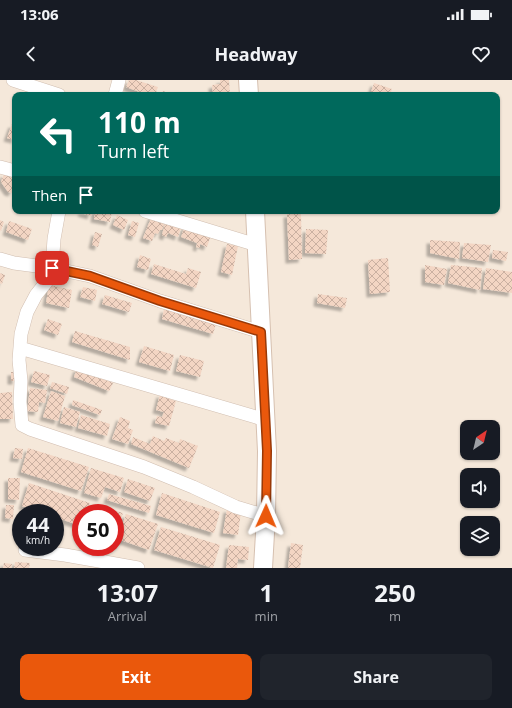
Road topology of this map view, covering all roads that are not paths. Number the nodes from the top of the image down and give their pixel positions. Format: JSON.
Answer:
{"nodes":[{"id":1,"x":13,"y":80,"type":"edge"},
{"id":2,"x":120,"y":80,"type":"edge"},
{"id":3,"x":248,"y":80,"type":"edge"},
{"id":4,"x":50,"y":92,"type":"edge"},
{"id":5,"x":116,"y":92,"type":"edge"},
{"id":6,"x":249,"y":92,"type":"edge"},
{"id":7,"x":0,"y":167,"type":"edge"},
{"id":8,"x":12,"y":170,"type":"edge"},
{"id":9,"x":59,"y":214,"type":"edge"},
{"id":10,"x":155,"y":214,"type":"edge"},
{"id":11,"x":255,"y":214,"type":"edge"},
{"id":12,"x":257,"y":245,"type":"junction"},
{"id":13,"x":0,"y":259,"type":"edge"},
{"id":14,"x":52,"y":268,"type":"junction"},
{"id":15,"x":261,"y":332,"type":"junction"},
{"id":16,"x":20,"y":348,"type":"junction"},
{"id":17,"x":266,"y":420,"type":"junction"},
{"id":18,"x":266,"y":516,"type":"junction"},
{"id":19,"x":64,"y":555,"type":"edge"},
{"id":20,"x":138,"y":568,"type":"edge"},
{"id":21,"x":263,"y":568,"type":"edge"}],
"edges":[{"from":1,"to":4,"type":"street"},
{"from":2,"to":5,"type":"street"},
{"from":3,"to":6,"type":"main road"},
{"from":7,"to":8,"type":"street"},
{"from":9,"to":14,"type":"street"},
{"from":10,"to":12,"type":"street"},
{"from":11,"to":12,"type":"main road"},
{"from":12,"to":15,"type":"main road"},
{"from":13,"to":14,"type":"street"},
{"from":14,"to":15,"type":"street"},
{"from":14,"to":16,"type":"street"},
{"from":15,"to":17,"type":"main road"},
{"from":16,"to":17,"type":"street"},
{"from":16,"to":18,"type":"street"},
{"from":17,"to":18,"type":"main road"},
{"from":18,"to":21,"type":"main road"},
{"from":19,"to":20,"type":"street"}]}
